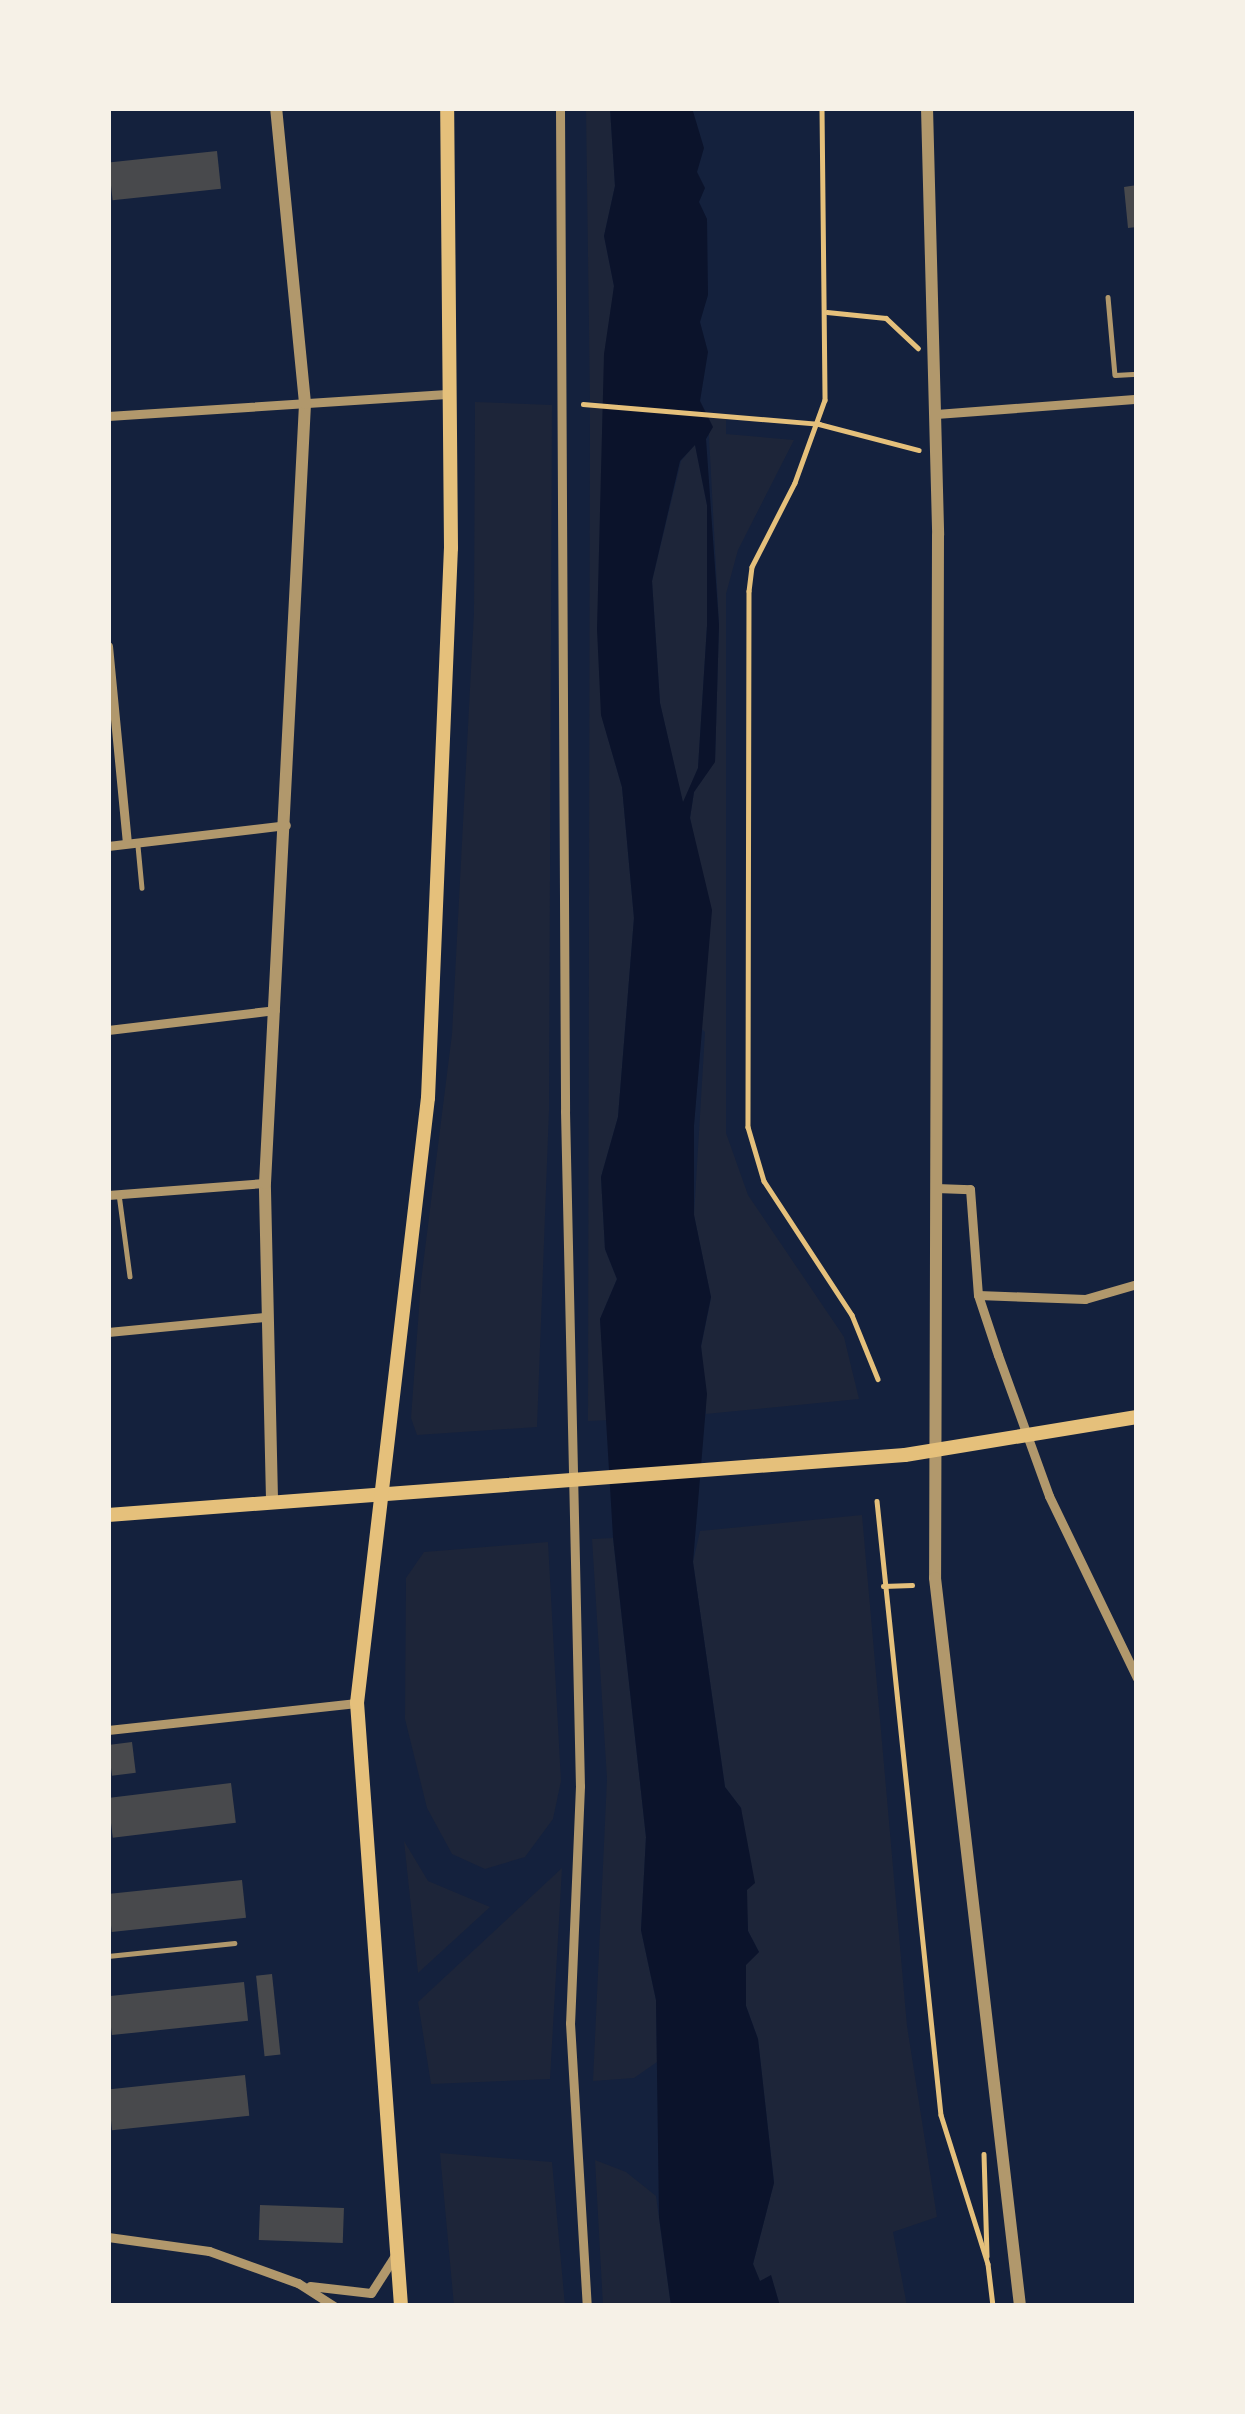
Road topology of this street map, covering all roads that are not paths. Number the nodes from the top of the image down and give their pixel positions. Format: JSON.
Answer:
{"nodes":[{"id":1,"x":276,"y":108,"type":"edge"},
{"id":2,"x":447,"y":108,"type":"edge"},
{"id":3,"x":560,"y":108,"type":"edge"},
{"id":4,"x":927,"y":108,"type":"edge"},
{"id":5,"x":1108,"y":297,"type":"dead end"},
{"id":6,"x":1137,"y":374,"type":"edge"},
{"id":7,"x":452,"y":394,"type":"junction"},
{"id":8,"x":1137,"y":400,"type":"edge"},
{"id":9,"x":305,"y":403,"type":"junction"},
{"id":10,"x":936,"y":414,"type":"junction"},
{"id":11,"x":108,"y":416,"type":"edge"},
{"id":12,"x":108,"y":646,"type":"edge"},
{"id":13,"x":286,"y":825,"type":"junction"},
{"id":14,"x":132,"y":842,"type":"junction"},
{"id":15,"x":108,"y":846,"type":"edge"},
{"id":16,"x":142,"y":888,"type":"dead end"},
{"id":17,"x":276,"y":1010,"type":"junction"},
{"id":18,"x":108,"y":1030,"type":"edge"},
{"id":19,"x":265,"y":1183,"type":"junction"},
{"id":20,"x":937,"y":1188,"type":"junction"},
{"id":21,"x":114,"y":1195,"type":"edge"},
{"id":22,"x":130,"y":1276,"type":"dead end"},
{"id":23,"x":1137,"y":1284,"type":"edge"},
{"id":24,"x":978,"y":1295,"type":"junction"},
{"id":25,"x":264,"y":1317,"type":"junction"},
{"id":26,"x":108,"y":1333,"type":"edge"},
{"id":27,"x":1137,"y":1417,"type":"edge"},
{"id":28,"x":1028,"y":1440,"type":"junction"},
{"id":29,"x":936,"y":1452,"type":"junction"},
{"id":30,"x":387,"y":1494,"type":"junction"},
{"id":31,"x":272,"y":1499,"type":"junction"},
{"id":32,"x":108,"y":1515,"type":"edge"},
{"id":33,"x":1137,"y":1678,"type":"edge"},
{"id":34,"x":358,"y":1703,"type":"junction"},
{"id":35,"x":108,"y":1730,"type":"edge"},
{"id":36,"x":235,"y":1942,"type":"dead end"},
{"id":37,"x":108,"y":1956,"type":"edge"},
{"id":38,"x":108,"y":2237,"type":"edge"},
{"id":39,"x":396,"y":2254,"type":"junction"},
{"id":40,"x":298,"y":2283,"type":"junction"},
{"id":41,"x":334,"y":2306,"type":"edge"},
{"id":42,"x":401,"y":2306,"type":"edge"},
{"id":43,"x":587,"y":2306,"type":"edge"},
{"id":44,"x":1020,"y":2306,"type":"edge"}],
"edges":[{"from":1,"to":9,"type":"street"},
{"from":2,"to":7,"type":"main road"},
{"from":3,"to":43,"type":"street"},
{"from":4,"to":10,"type":"street"},
{"from":5,"to":6,"type":"lane"},
{"from":7,"to":9,"type":"street"},
{"from":7,"to":30,"type":"main road"},
{"from":8,"to":10,"type":"street"},
{"from":9,"to":11,"type":"street"},
{"from":9,"to":13,"type":"street"},
{"from":10,"to":20,"type":"street"},
{"from":12,"to":14,"type":"street"},
{"from":13,"to":14,"type":"street"},
{"from":13,"to":17,"type":"street"},
{"from":14,"to":15,"type":"street"},
{"from":14,"to":16,"type":"lane"},
{"from":17,"to":18,"type":"street"},
{"from":17,"to":19,"type":"street"},
{"from":19,"to":21,"type":"street"},
{"from":19,"to":25,"type":"street"},
{"from":20,"to":24,"type":"street"},
{"from":20,"to":29,"type":"street"},
{"from":21,"to":22,"type":"lane"},
{"from":23,"to":24,"type":"street"},
{"from":24,"to":28,"type":"street"},
{"from":25,"to":26,"type":"street"},
{"from":25,"to":31,"type":"street"},
{"from":27,"to":28,"type":"main road"},
{"from":28,"to":29,"type":"main road"},
{"from":28,"to":33,"type":"street"},
{"from":29,"to":30,"type":"main road"},
{"from":29,"to":44,"type":"street"},
{"from":30,"to":31,"type":"main road"},
{"from":30,"to":34,"type":"main road"},
{"from":31,"to":32,"type":"main road"},
{"from":34,"to":35,"type":"street"},
{"from":34,"to":39,"type":"main road"},
{"from":36,"to":37,"type":"lane"},
{"from":38,"to":40,"type":"street"},
{"from":39,"to":40,"type":"street"},
{"from":39,"to":42,"type":"main road"},
{"from":40,"to":41,"type":"street"}]}
